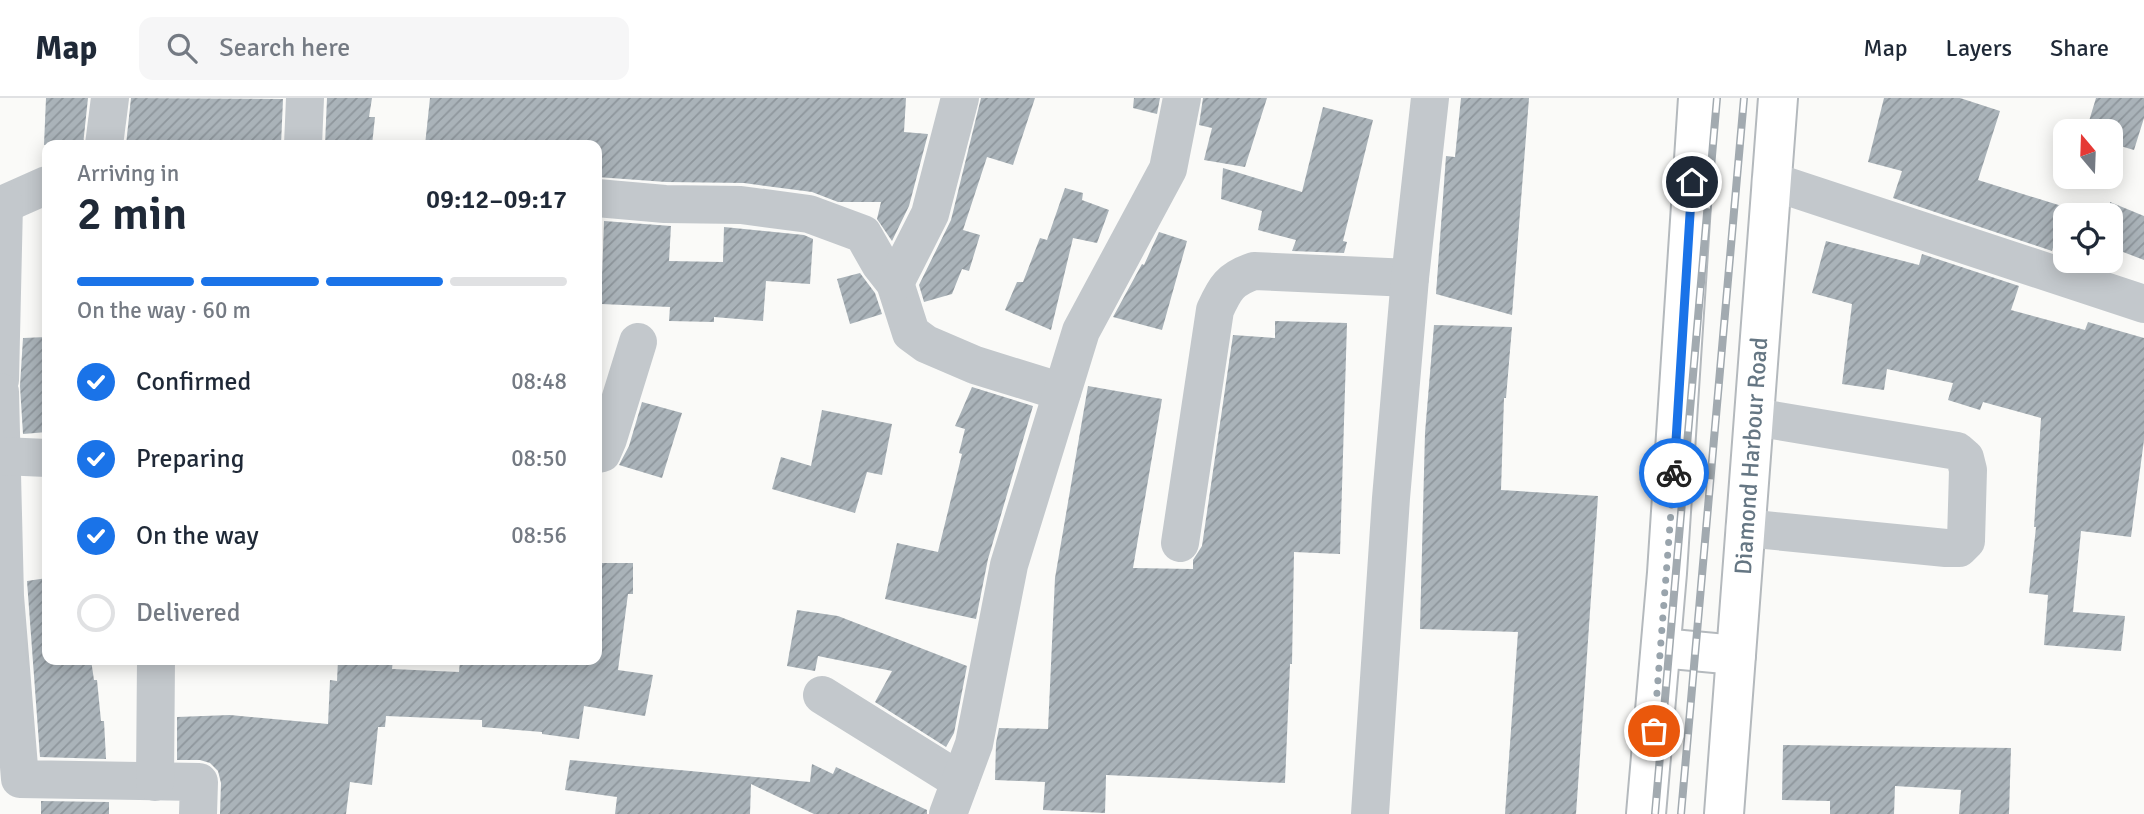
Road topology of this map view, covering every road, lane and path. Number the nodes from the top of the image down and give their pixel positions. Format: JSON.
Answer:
{"nodes":[{"id":1,"x":110,"y":98,"type":"edge"},
{"id":2,"x":305,"y":98,"type":"edge"},
{"id":3,"x":960,"y":98,"type":"edge"},
{"id":4,"x":1182,"y":98,"type":"edge"},
{"id":5,"x":1430,"y":98,"type":"edge"},
{"id":6,"x":1698,"y":98,"type":"edge"},
{"id":7,"x":1778,"y":98,"type":"edge"},
{"id":8,"x":105,"y":140,"type":"edge"},
{"id":9,"x":303,"y":140,"type":"edge"},
{"id":10,"x":1771,"y":181,"type":"junction"},
{"id":11,"x":42,"y":188,"type":"edge"},
{"id":12,"x":602,"y":198,"type":"edge"},
{"id":13,"x":2,"y":208,"type":"edge"},
{"id":14,"x":1410,"y":278,"type":"junction"},
{"id":15,"x":895,"y":282,"type":"junction"},
{"id":16,"x":2144,"y":304,"type":"edge"},
{"id":17,"x":638,"y":342,"type":"dead end"},
{"id":18,"x":0,"y":380,"type":"edge"},
{"id":19,"x":0,"y":392,"type":"edge"},
{"id":20,"x":1062,"y":392,"type":"junction"},
{"id":21,"x":1754,"y":417,"type":"junction"},
{"id":22,"x":602,"y":453,"type":"edge"},
{"id":23,"x":2,"y":456,"type":"edge"},
{"id":24,"x":42,"y":458,"type":"edge"},
{"id":25,"x":2,"y":505,"type":"edge"},
{"id":26,"x":1745,"y":528,"type":"junction"},
{"id":27,"x":1180,"y":543,"type":"dead end"},
{"id":28,"x":1661,"y":648,"type":"junction"},
{"id":29,"x":1736,"y":655,"type":"junction"},
{"id":30,"x":156,"y":665,"type":"edge"},
{"id":31,"x":822,"y":695,"type":"dead end"},
{"id":32,"x":10,"y":779,"type":"edge"},
{"id":33,"x":155,"y":782,"type":"junction"},
{"id":34,"x":954,"y":797,"type":"edge"},
{"id":35,"x":198,"y":814,"type":"edge"},
{"id":36,"x":1370,"y":814,"type":"edge"},
{"id":37,"x":1646,"y":814,"type":"edge"},
{"id":38,"x":1724,"y":814,"type":"edge"}],
"edges":[{"from":1,"to":8,"type":"street"},
{"from":2,"to":9,"type":"street"},
{"from":3,"to":15,"type":"street"},
{"from":4,"to":20,"type":"street"},
{"from":5,"to":14,"type":"street"},
{"from":6,"to":28,"type":"highway"},
{"from":7,"to":10,"type":"highway","name":"Diamond Harbour Road"},
{"from":10,"to":16,"type":"street"},
{"from":10,"to":21,"type":"highway","name":"Diamond Harbour Road"},
{"from":11,"to":13,"type":"street"},
{"from":12,"to":15,"type":"street"},
{"from":13,"to":18,"type":"street"},
{"from":14,"to":27,"type":"street"},
{"from":14,"to":36,"type":"street"},
{"from":15,"to":20,"type":"street"},
{"from":17,"to":22,"type":"street"},
{"from":19,"to":23,"type":"street"},
{"from":20,"to":34,"type":"street"},
{"from":21,"to":26,"type":"highway","name":"Diamond Harbour Road"},
{"from":21,"to":26,"type":"street"},
{"from":23,"to":24,"type":"street"},
{"from":23,"to":25,"type":"street"},
{"from":25,"to":32,"type":"street"},
{"from":26,"to":29,"type":"highway","name":"Diamond Harbour Road"},
{"from":28,"to":29,"type":"highway"},
{"from":28,"to":37,"type":"highway"},
{"from":29,"to":38,"type":"highway","name":"Diamond Harbour Road"},
{"from":30,"to":33,"type":"street"},
{"from":31,"to":34,"type":"street"},
{"from":32,"to":33,"type":"street"},
{"from":33,"to":35,"type":"street"}]}
